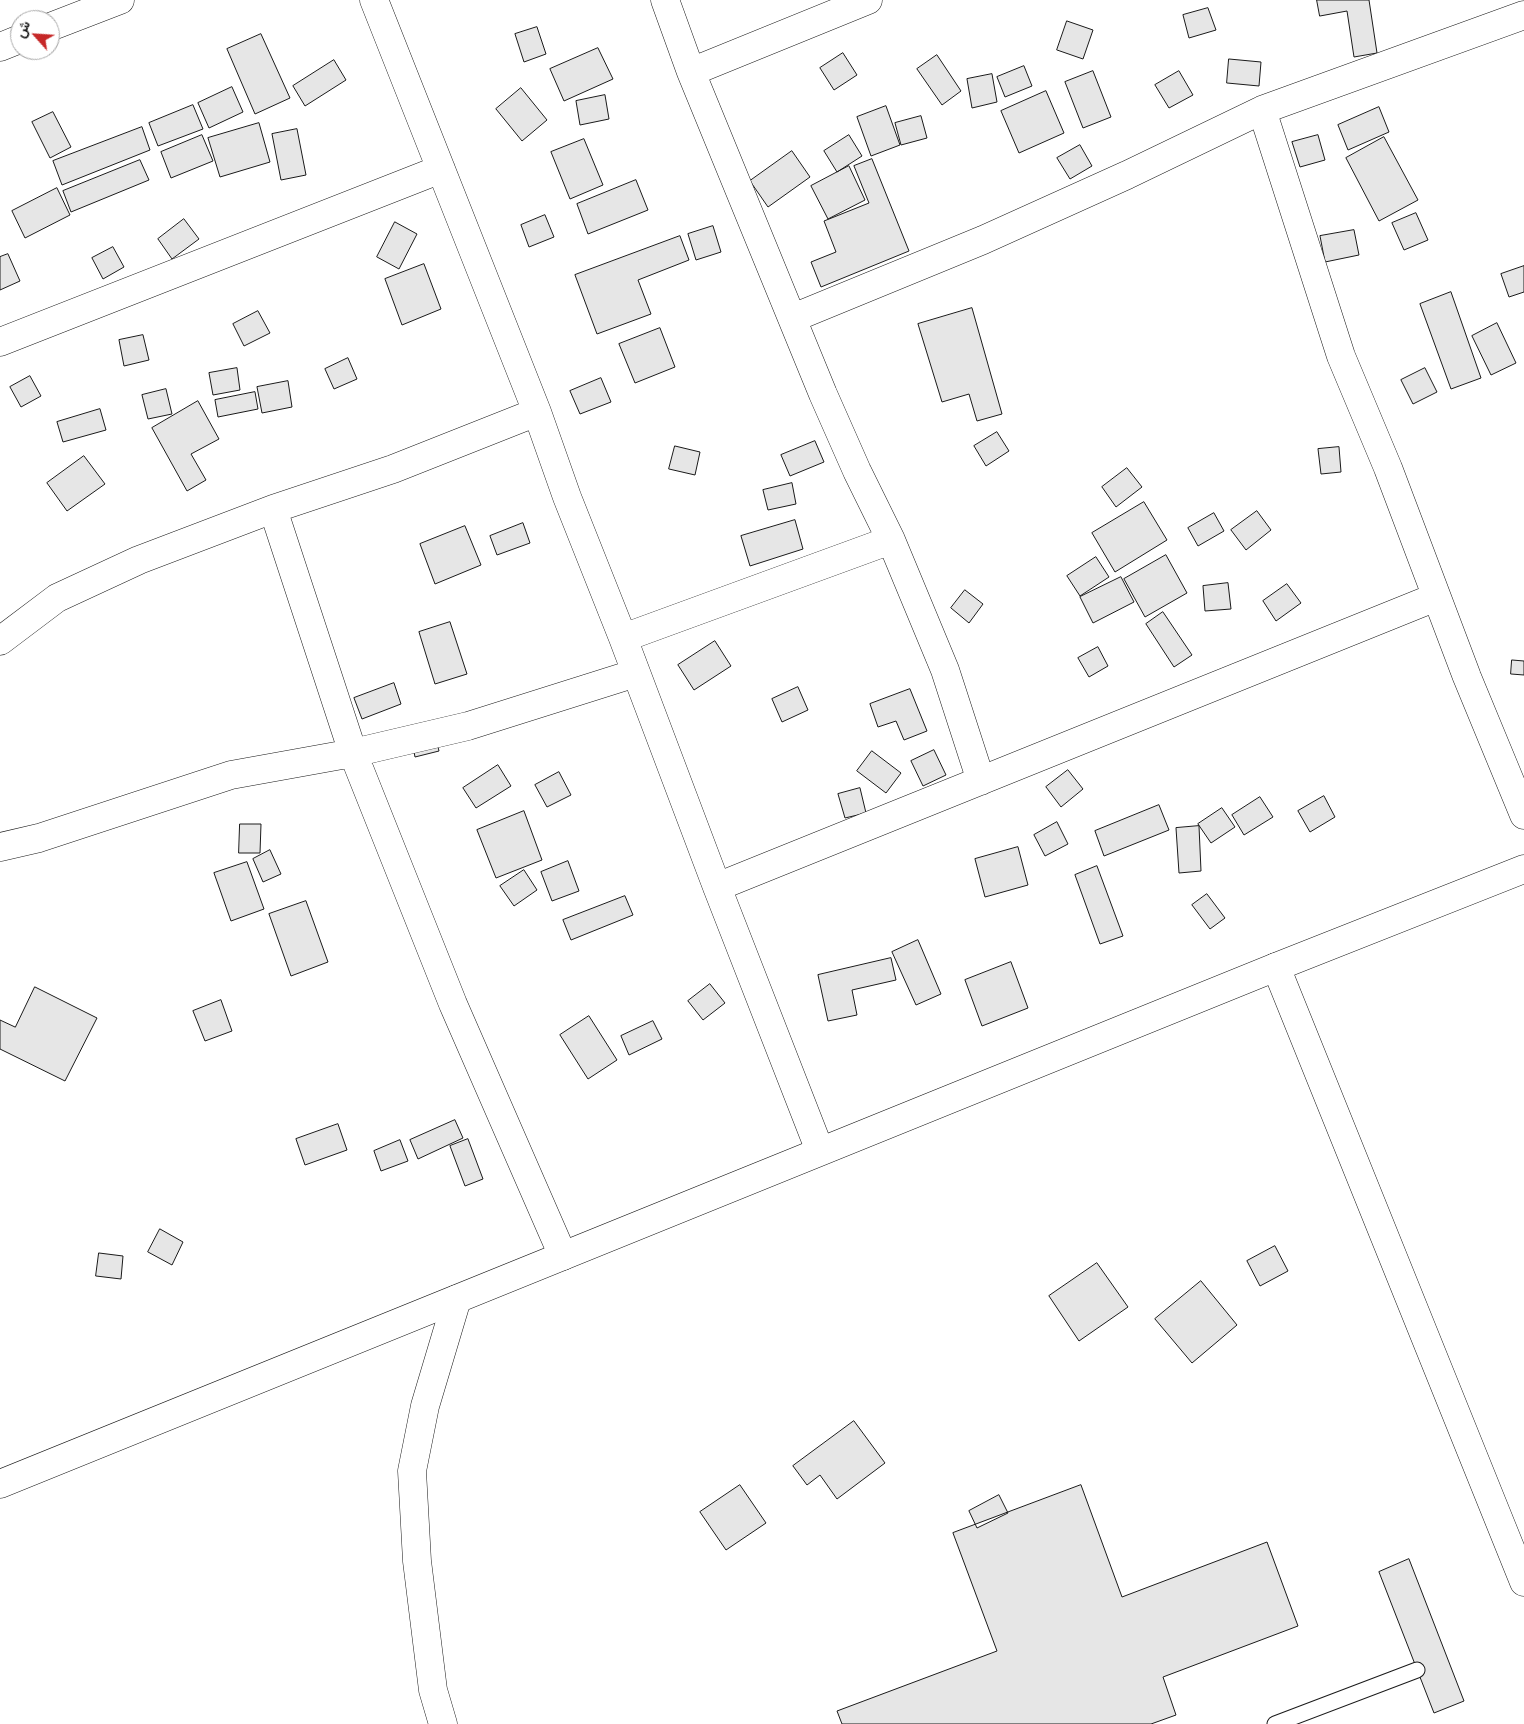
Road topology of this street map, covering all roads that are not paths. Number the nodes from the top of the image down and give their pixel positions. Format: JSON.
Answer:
{"nodes":[{"id":1,"x":120,"y":0,"type":"edge"},
{"id":2,"x":374,"y":0,"type":"edge"},
{"id":3,"x":665,"y":0,"type":"edge"},
{"id":4,"x":868,"y":0,"type":"edge"},
{"id":5,"x":1520,"y":0,"type":"edge"},
{"id":6,"x":1524,"y":14,"type":"edge"},
{"id":7,"x":60,"y":23,"type":"edge"},
{"id":8,"x":691,"y":72,"type":"junction"},
{"id":9,"x":1262,"y":110,"type":"junction"},
{"id":10,"x":441,"y":169,"type":"junction"},
{"id":11,"x":792,"y":318,"type":"junction"},
{"id":12,"x":0,"y":342,"type":"edge"},
{"id":13,"x":537,"y":412,"type":"junction"},
{"id":14,"x":273,"y":509,"type":"junction"},
{"id":15,"x":891,"y":540,"type":"junction"},
{"id":16,"x":1436,"y":597,"type":"junction"},
{"id":17,"x":623,"y":638,"type":"junction"},
{"id":18,"x":0,"y":640,"type":"edge"},
{"id":19,"x":636,"y":673,"type":"junction"},
{"id":20,"x":353,"y":753,"type":"junction"},
{"id":21,"x":981,"y":781,"type":"junction"},
{"id":22,"x":1524,"y":815,"type":"edge"},
{"id":23,"x":0,"y":847,"type":"edge"},
{"id":24,"x":1524,"y":869,"type":"edge"},
{"id":25,"x":717,"y":887,"type":"junction"},
{"id":26,"x":1276,"y":966,"type":"junction"},
{"id":27,"x":820,"y":1152,"type":"junction"},
{"id":28,"x":563,"y":1256,"type":"junction"},
{"id":29,"x":456,"y":1299,"type":"junction"},
{"id":30,"x":0,"y":1484,"type":"edge"},
{"id":31,"x":1524,"y":1582,"type":"edge"},
{"id":32,"x":1417,"y":1670,"type":"dead end"},
{"id":33,"x":443,"y":1724,"type":"edge"},
{"id":34,"x":1275,"y":1724,"type":"edge"}],
"edges":[{"from":1,"to":7,"type":"street"},
{"from":2,"to":10,"type":"street"},
{"from":3,"to":8,"type":"street"},
{"from":4,"to":8,"type":"street"},
{"from":5,"to":6,"type":"street"},
{"from":6,"to":9,"type":"street"},
{"from":8,"to":11,"type":"street"},
{"from":9,"to":11,"type":"street"},
{"from":9,"to":16,"type":"street"},
{"from":10,"to":12,"type":"street"},
{"from":10,"to":13,"type":"street"},
{"from":11,"to":15,"type":"street"},
{"from":13,"to":14,"type":"street"},
{"from":13,"to":17,"type":"street"},
{"from":14,"to":18,"type":"street"},
{"from":14,"to":20,"type":"street"},
{"from":15,"to":17,"type":"street"},
{"from":15,"to":21,"type":"street"},
{"from":16,"to":21,"type":"street"},
{"from":16,"to":22,"type":"street"},
{"from":17,"to":19,"type":"street"},
{"from":19,"to":20,"type":"street"},
{"from":19,"to":25,"type":"street"},
{"from":20,"to":23,"type":"street"},
{"from":20,"to":28,"type":"street"},
{"from":21,"to":25,"type":"street"},
{"from":24,"to":26,"type":"street"},
{"from":25,"to":27,"type":"street"},
{"from":26,"to":27,"type":"street"},
{"from":26,"to":31,"type":"street"},
{"from":27,"to":28,"type":"street"},
{"from":28,"to":29,"type":"street"},
{"from":29,"to":30,"type":"street"},
{"from":29,"to":33,"type":"street"},
{"from":32,"to":34,"type":"lane"}]}
